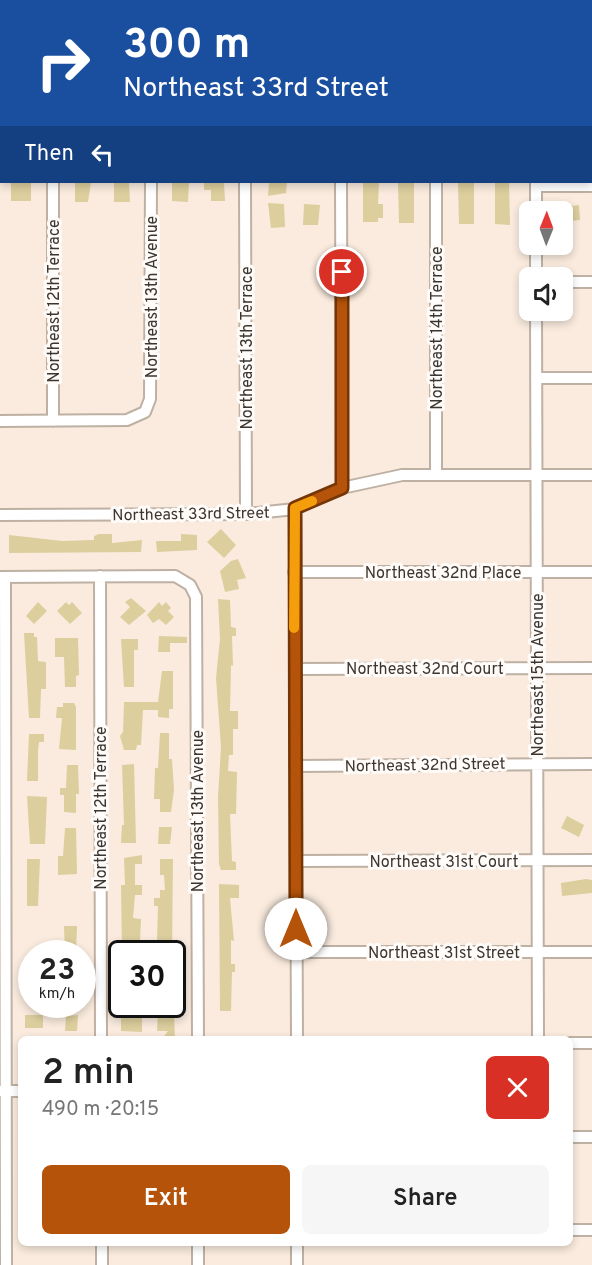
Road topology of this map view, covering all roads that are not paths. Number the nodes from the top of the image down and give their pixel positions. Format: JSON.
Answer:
{"nodes":[{"id":1,"x":53,"y":183,"type":"edge"},
{"id":2,"x":151,"y":183,"type":"edge"},
{"id":3,"x":245,"y":183,"type":"edge"},
{"id":4,"x":341,"y":183,"type":"edge"},
{"id":5,"x":436,"y":183,"type":"edge"},
{"id":6,"x":536,"y":184,"type":"edge"},
{"id":7,"x":592,"y":186,"type":"edge"},
{"id":8,"x":536,"y":201,"type":"edge"},
{"id":9,"x":573,"y":282,"type":"edge"},
{"id":10,"x":592,"y":282,"type":"edge"},
{"id":11,"x":536,"y":321,"type":"edge"},
{"id":12,"x":536,"y":378,"type":"junction"},
{"id":13,"x":592,"y":378,"type":"edge"},
{"id":14,"x":0,"y":421,"type":"edge"},
{"id":15,"x":53,"y":421,"type":"junction"},
{"id":16,"x":537,"y":474,"type":"junction"},
{"id":17,"x":436,"y":475,"type":"junction"},
{"id":18,"x":592,"y":475,"type":"edge"},
{"id":19,"x":342,"y":488,"type":"junction"},
{"id":20,"x":295,"y":508,"type":"junction"},
{"id":21,"x":246,"y":514,"type":"junction"},
{"id":22,"x":0,"y":515,"type":"edge"},
{"id":23,"x":294,"y":572,"type":"junction"},
{"id":24,"x":536,"y":572,"type":"junction"},
{"id":25,"x":592,"y":572,"type":"edge"},
{"id":26,"x":100,"y":576,"type":"junction"},
{"id":27,"x":2,"y":577,"type":"edge"},
{"id":28,"x":537,"y":668,"type":"junction"},
{"id":29,"x":592,"y":668,"type":"edge"},
{"id":30,"x":295,"y":669,"type":"junction"},
{"id":31,"x":537,"y":763,"type":"junction"},
{"id":32,"x":592,"y":764,"type":"edge"},
{"id":33,"x":295,"y":766,"type":"junction"},
{"id":34,"x":537,"y":860,"type":"junction"},
{"id":35,"x":592,"y":860,"type":"edge"},
{"id":36,"x":296,"y":861,"type":"junction"},
{"id":37,"x":538,"y":951,"type":"junction"},
{"id":38,"x":296,"y":952,"type":"junction"},
{"id":39,"x":592,"y":952,"type":"edge"},
{"id":40,"x":100,"y":1036,"type":"edge"},
{"id":41,"x":198,"y":1036,"type":"edge"},
{"id":42,"x":297,"y":1036,"type":"edge"},
{"id":43,"x":538,"y":1036,"type":"edge"},
{"id":44,"x":573,"y":1043,"type":"edge"},
{"id":45,"x":592,"y":1043,"type":"edge"},
{"id":46,"x":3,"y":1091,"type":"edge"},
{"id":47,"x":573,"y":1137,"type":"edge"},
{"id":48,"x":592,"y":1137,"type":"edge"},
{"id":49,"x":573,"y":1230,"type":"edge"},
{"id":50,"x":592,"y":1230,"type":"edge"},
{"id":51,"x":102,"y":1246,"type":"edge"},
{"id":52,"x":198,"y":1246,"type":"edge"},
{"id":53,"x":297,"y":1246,"type":"edge"},
{"id":54,"x":6,"y":1265,"type":"edge"},
{"id":55,"x":102,"y":1265,"type":"edge"},
{"id":56,"x":198,"y":1265,"type":"edge"},
{"id":57,"x":297,"y":1265,"type":"edge"}],
"edges":[{"from":1,"to":15,"type":"street","name":"Northeast 12th Terrace"},
{"from":2,"to":15,"type":"street","name":"Northeast 13th Avenue"},
{"from":3,"to":21,"type":"street","name":"Northeast 13th Terrace"},
{"from":4,"to":19,"type":"street"},
{"from":5,"to":17,"type":"street","name":"Northeast 14th Terrace"},
{"from":6,"to":7,"type":"street"},
{"from":6,"to":8,"type":"street"},
{"from":9,"to":10,"type":"street"},
{"from":11,"to":12,"type":"street","name":"Northeast 15th Avenue"},
{"from":12,"to":13,"type":"street"},
{"from":12,"to":16,"type":"street","name":"Northeast 15th Avenue"},
{"from":14,"to":15,"type":"street"},
{"from":16,"to":17,"type":"street","name":"Northeast 33rd Street"},
{"from":16,"to":18,"type":"street","name":"Northeast 33rd Street"},
{"from":16,"to":24,"type":"street","name":"Northeast 15th Avenue"},
{"from":17,"to":19,"type":"street","name":"Northeast 33rd Street"},
{"from":19,"to":20,"type":"street","name":"Northeast 33rd Street"},
{"from":20,"to":21,"type":"street","name":"Northeast 33rd Street"},
{"from":20,"to":23,"type":"street"},
{"from":21,"to":22,"type":"street","name":"Northeast 33rd Street"},
{"from":23,"to":24,"type":"street","name":"Northeast 32nd Place"},
{"from":23,"to":30,"type":"street"},
{"from":24,"to":25,"type":"street","name":"Northeast 32nd Place"},
{"from":24,"to":28,"type":"street","name":"Northeast 15th Avenue"},
{"from":26,"to":27,"type":"street"},
{"from":26,"to":40,"type":"street","name":"Northeast 12th Terrace"},
{"from":26,"to":41,"type":"street","name":"Northeast 13th Avenue"},
{"from":27,"to":46,"type":"street"},
{"from":28,"to":29,"type":"street","name":"Northeast 32nd Court"},
{"from":28,"to":30,"type":"street","name":"Northeast 32nd Court"},
{"from":28,"to":31,"type":"street","name":"Northeast 15th Avenue"},
{"from":30,"to":33,"type":"street"},
{"from":31,"to":32,"type":"street","name":"Northeast 32nd Street"},
{"from":31,"to":33,"type":"street","name":"Northeast 32nd Street"},
{"from":31,"to":34,"type":"street","name":"Northeast 15th Avenue"},
{"from":33,"to":36,"type":"street"},
{"from":34,"to":35,"type":"street","name":"Northeast 31st Court"},
{"from":34,"to":36,"type":"street","name":"Northeast 31st Court"},
{"from":34,"to":37,"type":"street","name":"Northeast 15th Avenue"},
{"from":36,"to":38,"type":"street"},
{"from":37,"to":38,"type":"street","name":"Northeast 31st Street"},
{"from":37,"to":39,"type":"street","name":"Northeast 31st Street"},
{"from":37,"to":43,"type":"street","name":"Northeast 15th Avenue"},
{"from":38,"to":42,"type":"street"},
{"from":44,"to":45,"type":"street"},
{"from":46,"to":54,"type":"street"},
{"from":47,"to":48,"type":"street"},
{"from":49,"to":50,"type":"street"},
{"from":51,"to":55,"type":"street"},
{"from":52,"to":56,"type":"street"},
{"from":53,"to":57,"type":"street"}]}
